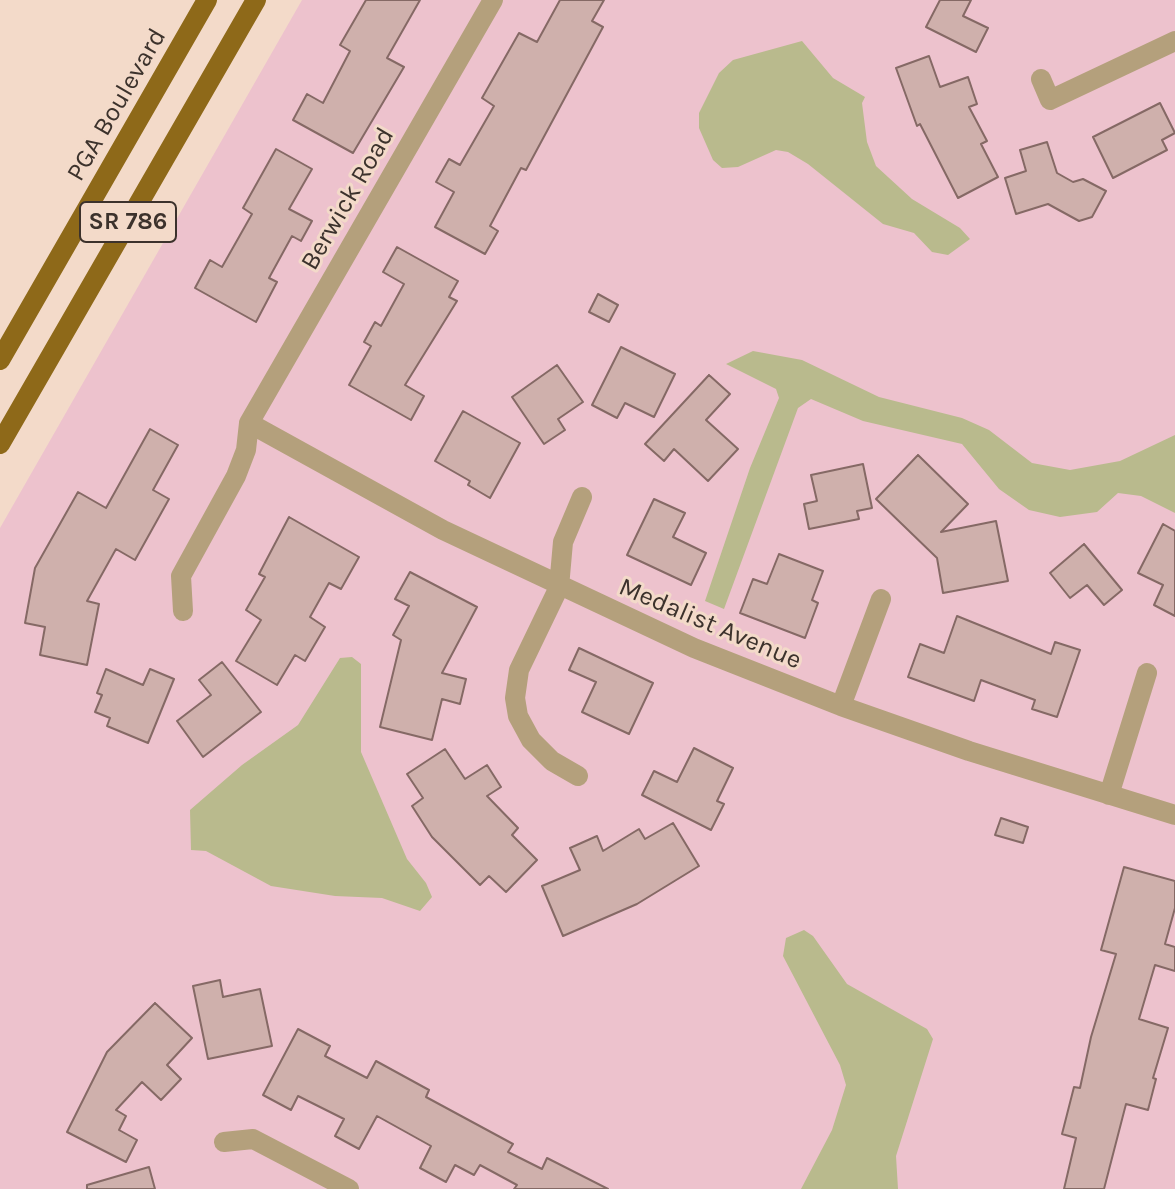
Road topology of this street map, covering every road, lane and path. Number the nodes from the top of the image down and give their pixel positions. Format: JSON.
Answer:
{"nodes":[{"id":1,"x":207,"y":0,"type":"edge"},
{"id":2,"x":256,"y":0,"type":"edge"},
{"id":3,"x":493,"y":0,"type":"edge"},
{"id":4,"x":1175,"y":41,"type":"edge"},
{"id":5,"x":1041,"y":79,"type":"dead end"},
{"id":6,"x":0,"y":360,"type":"edge"},
{"id":7,"x":249,"y":423,"type":"junction"},
{"id":8,"x":0,"y":444,"type":"edge"},
{"id":9,"x":582,"y":497,"type":"dead end"},
{"id":10,"x":559,"y":587,"type":"junction"},
{"id":11,"x":881,"y":599,"type":"dead end"},
{"id":12,"x":183,"y":611,"type":"dead end"},
{"id":13,"x":1147,"y":673,"type":"dead end"},
{"id":14,"x":841,"y":706,"type":"junction"},
{"id":15,"x":578,"y":776,"type":"dead end"},
{"id":16,"x":1109,"y":795,"type":"junction"},
{"id":17,"x":1175,"y":815,"type":"edge"},
{"id":18,"x":224,"y":1142,"type":"dead end"},
{"id":19,"x":349,"y":1189,"type":"edge"}],
"edges":[{"from":1,"to":6,"type":"main road","name":"PGA Boulevard","number":"SR 786"},
{"from":2,"to":8,"type":"main road","number":"SR 786"},
{"from":3,"to":7,"type":"street","name":"Berwick Road"},
{"from":4,"to":5,"type":"street"},
{"from":7,"to":10,"type":"street","name":"Medalist Avenue"},
{"from":7,"to":12,"type":"street","name":"Berwick Road"},
{"from":9,"to":10,"type":"street"},
{"from":10,"to":14,"type":"street","name":"Medalist Avenue"},
{"from":10,"to":15,"type":"street"},
{"from":11,"to":14,"type":"street"},
{"from":13,"to":16,"type":"street"},
{"from":14,"to":16,"type":"street","name":"Medalist Avenue"},
{"from":16,"to":17,"type":"street","name":"Medalist Avenue"},
{"from":18,"to":19,"type":"street"}]}
